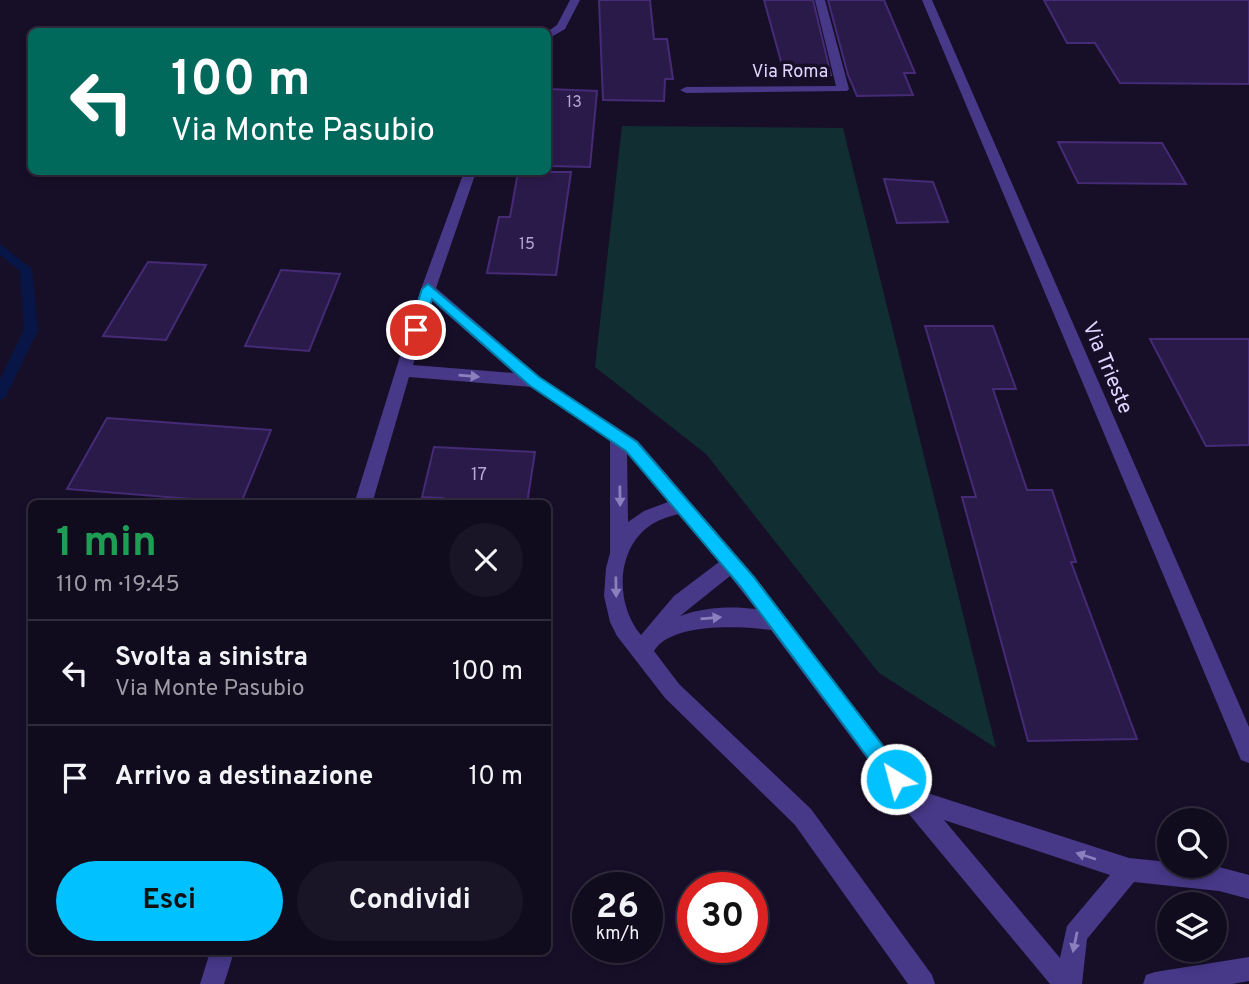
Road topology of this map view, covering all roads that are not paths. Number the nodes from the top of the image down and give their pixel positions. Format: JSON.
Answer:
{"nodes":[{"id":1,"x":575,"y":0,"type":"edge"},
{"id":2,"x":820,"y":0,"type":"edge"},
{"id":3,"x":927,"y":0,"type":"edge"},
{"id":4,"x":551,"y":34,"type":"edge"},
{"id":5,"x":686,"y":90,"type":"dead end"},
{"id":6,"x":469,"y":175,"type":"edge"},
{"id":7,"x":428,"y":289,"type":"junction"},
{"id":8,"x":404,"y":370,"type":"junction"},
{"id":9,"x":534,"y":381,"type":"junction"},
{"id":10,"x":618,"y":438,"type":"junction"},
{"id":11,"x":364,"y":500,"type":"edge"},
{"id":12,"x":681,"y":505,"type":"junction"},
{"id":13,"x":618,"y":555,"type":"junction"},
{"id":14,"x":731,"y":564,"type":"junction"},
{"id":15,"x":775,"y":621,"type":"junction"},
{"id":16,"x":647,"y":645,"type":"junction"},
{"id":17,"x":1249,"y":752,"type":"edge"},
{"id":18,"x":911,"y":799,"type":"junction"},
{"id":19,"x":1129,"y":870,"type":"junction"},
{"id":20,"x":1249,"y":887,"type":"edge"},
{"id":21,"x":221,"y":955,"type":"edge"},
{"id":22,"x":1249,"y":969,"type":"edge"},
{"id":23,"x":212,"y":984,"type":"edge"},
{"id":24,"x":923,"y":984,"type":"edge"},
{"id":25,"x":1068,"y":984,"type":"edge"},
{"id":26,"x":1156,"y":984,"type":"edge"}],
"edges":[{"from":1,"to":4,"type":"street"},
{"from":2,"to":5,"type":"street","name":"Via Roma"},
{"from":3,"to":17,"type":"street","name":"Via Trieste"},
{"from":6,"to":7,"type":"street"},
{"from":7,"to":8,"type":"street"},
{"from":7,"to":9,"type":"street"},
{"from":8,"to":9,"type":"street","one_way":true},
{"from":8,"to":11,"type":"street"},
{"from":9,"to":10,"type":"street"},
{"from":10,"to":12,"type":"street"},
{"from":10,"to":13,"type":"street","one_way":true},
{"from":12,"to":13,"type":"street"},
{"from":12,"to":14,"type":"street"},
{"from":13,"to":16,"type":"street","one_way":true},
{"from":14,"to":15,"type":"street"},
{"from":14,"to":16,"type":"street"},
{"from":16,"to":15,"type":"street","one_way":true},
{"from":15,"to":18,"type":"street"},
{"from":16,"to":24,"type":"street"},
{"from":19,"to":18,"type":"street","one_way":true},
{"from":18,"to":25,"type":"street"},
{"from":19,"to":20,"type":"street"},
{"from":19,"to":25,"type":"street","one_way":true},
{"from":21,"to":23,"type":"street"},
{"from":22,"to":26,"type":"street"}]}
